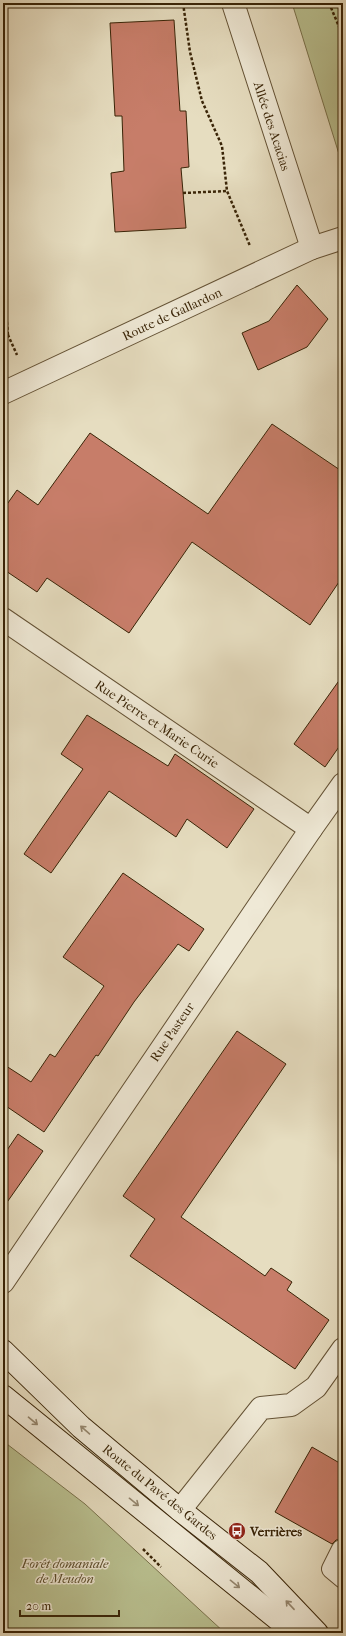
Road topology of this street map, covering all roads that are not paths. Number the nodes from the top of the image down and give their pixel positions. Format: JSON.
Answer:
{"nodes":[{"id":1,"x":233,"y":3,"type":"edge"},
{"id":2,"x":343,"y":238,"type":"edge"},
{"id":3,"x":312,"y":248,"type":"junction"},
{"id":4,"x":3,"y":393,"type":"edge"},
{"id":5,"x":3,"y":619,"type":"edge"},
{"id":6,"x":340,"y":795,"type":"edge"},
{"id":7,"x":311,"y":829,"type":"junction"},
{"id":8,"x":3,"y":1282,"type":"edge"},
{"id":9,"x":343,"y":1349,"type":"edge"},
{"id":10,"x":3,"y":1351,"type":"edge"},
{"id":11,"x":3,"y":1396,"type":"edge"},
{"id":12,"x":180,"y":1510,"type":"junction"},
{"id":13,"x":341,"y":1549,"type":"dead end"},
{"id":14,"x":343,"y":1578,"type":"edge"},
{"id":15,"x":295,"y":1633,"type":"edge"},
{"id":16,"x":316,"y":1633,"type":"edge"}],
"edges":[{"from":1,"to":3,"type":"street","name":"Allée des Acacias"},
{"from":2,"to":3,"type":"street","name":"Route de Gallardon"},
{"from":3,"to":4,"type":"street","name":"Route de Gallardon"},
{"from":5,"to":7,"type":"street","name":"Rue Pierre et Marie Curie"},
{"from":6,"to":7,"type":"street","name":"Rue Pasteur"},
{"from":7,"to":8,"type":"street","name":"Rue Pasteur"},
{"from":9,"to":12,"type":"street"},
{"from":12,"to":10,"type":"street","name":"Route du Pavé des Gardes","one_way":true},
{"from":11,"to":15,"type":"street","name":"Route du Pavé des Gardes","one_way":true},
{"from":16,"to":12,"type":"street","name":"Route du Pavé des Gardes","one_way":true},
{"from":13,"to":14,"type":"lane"}]}
